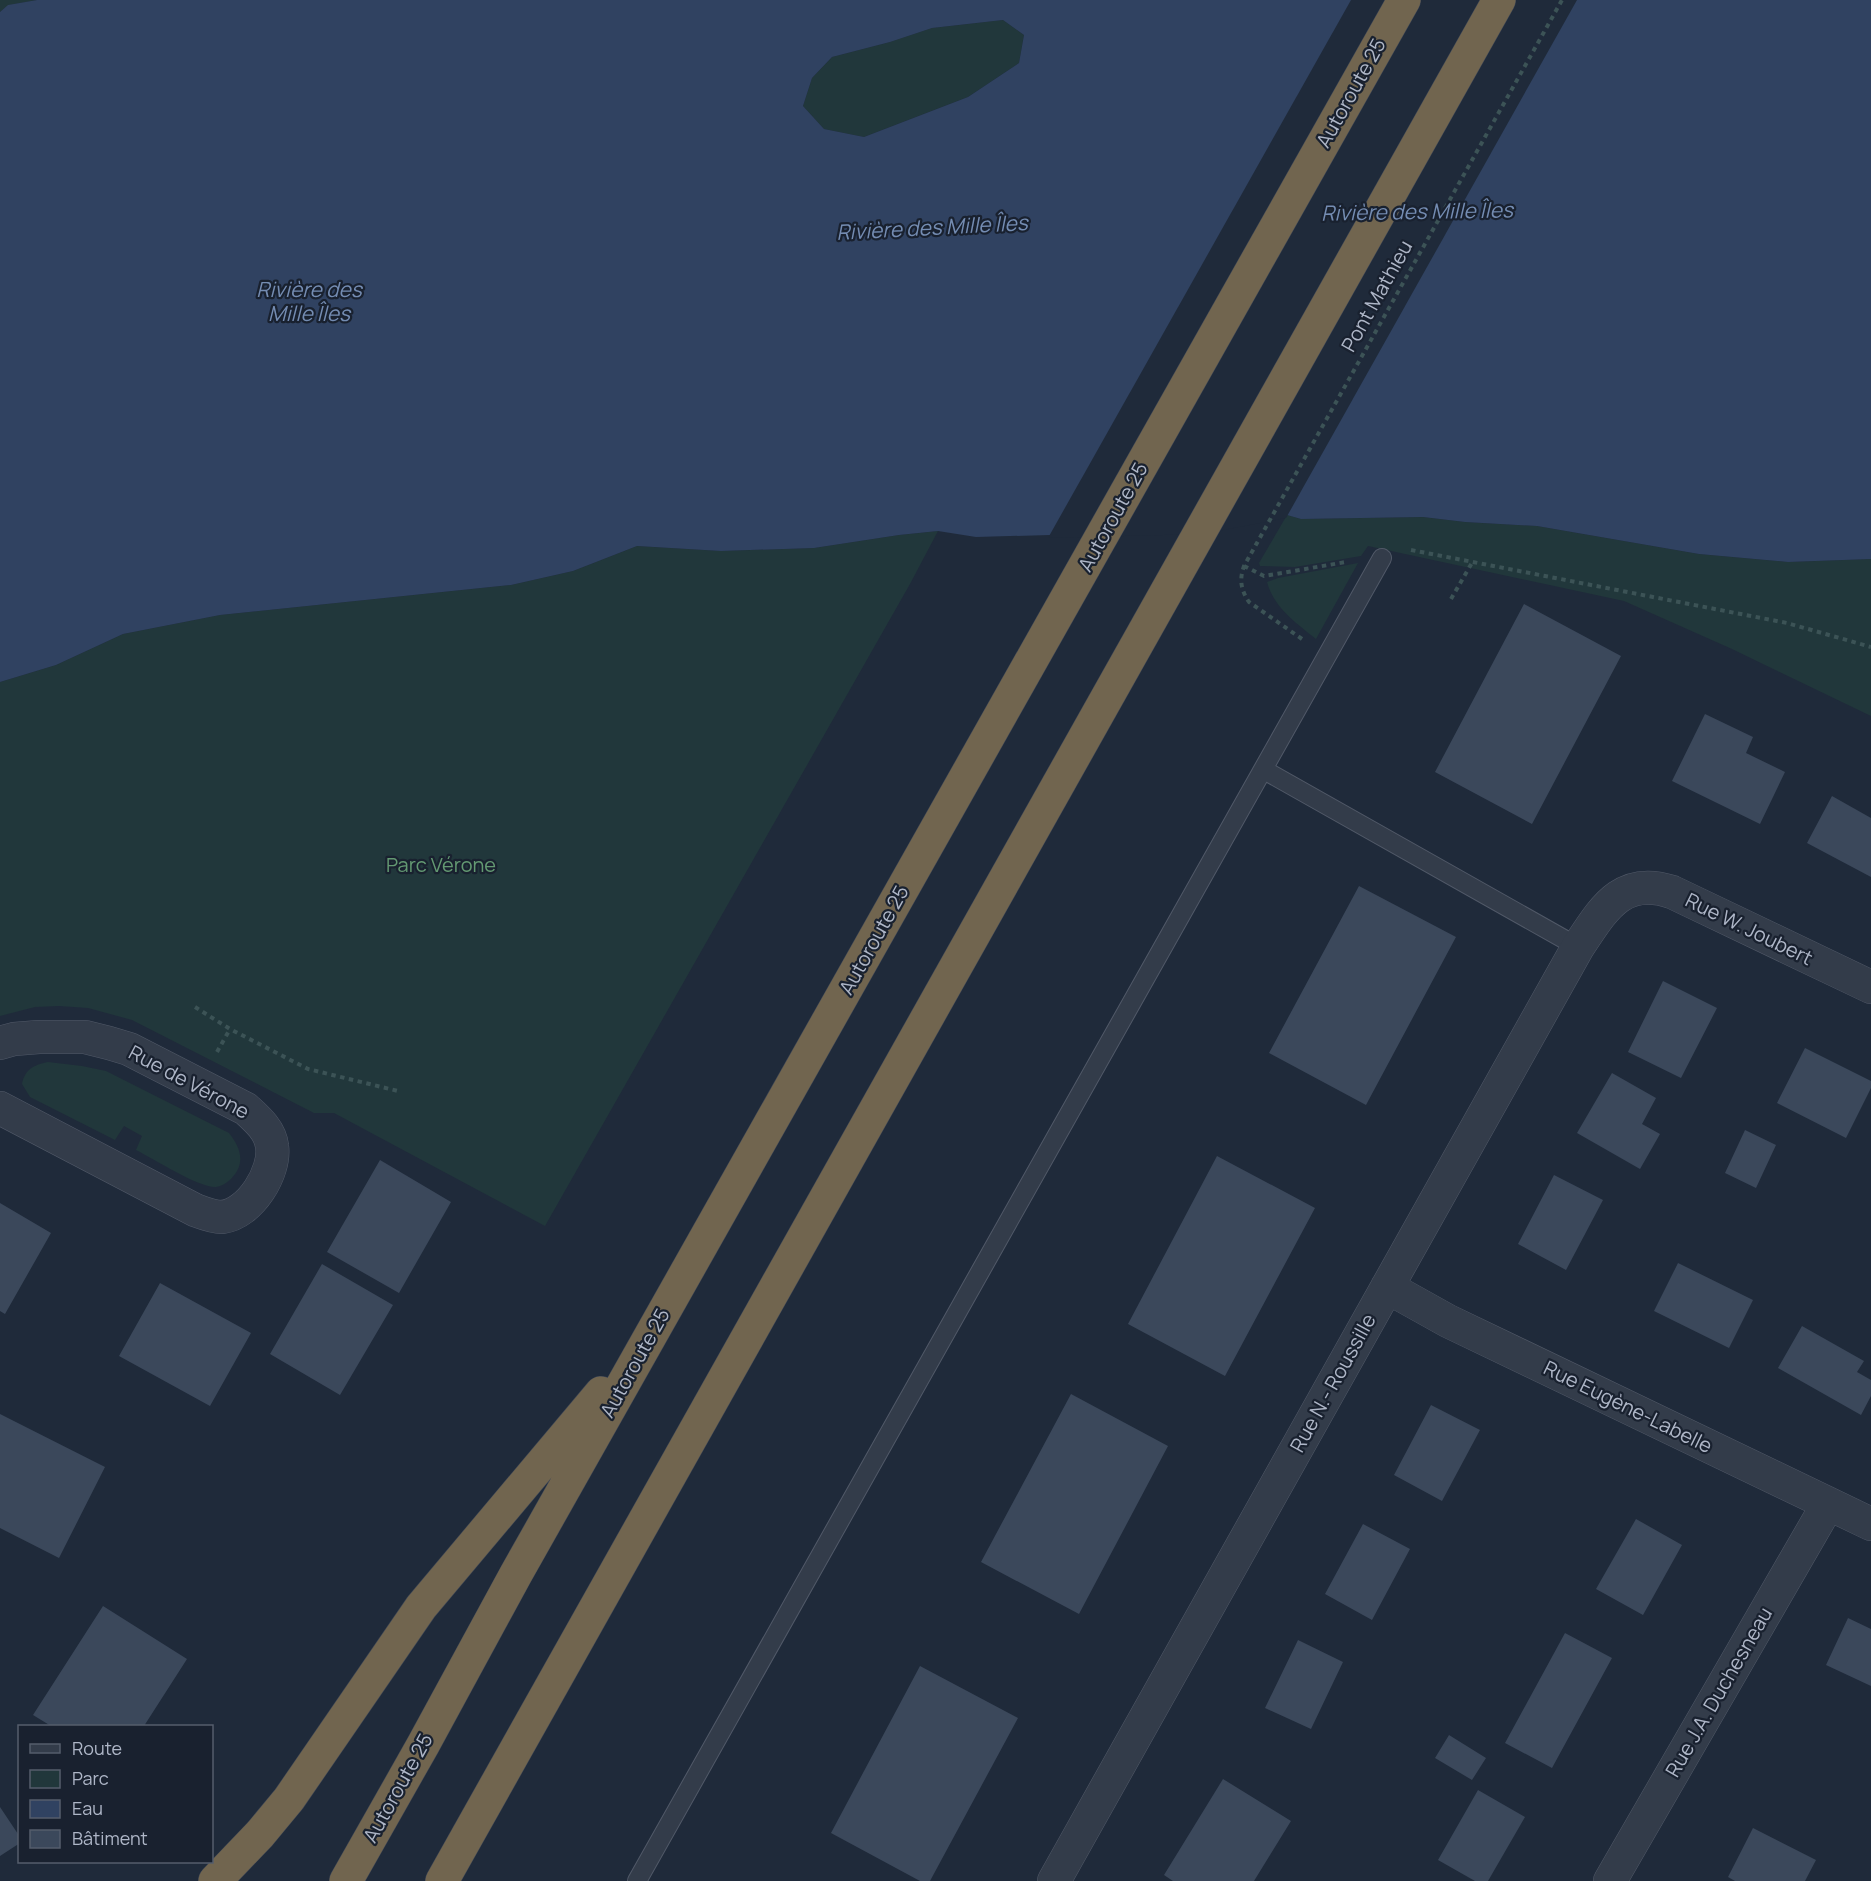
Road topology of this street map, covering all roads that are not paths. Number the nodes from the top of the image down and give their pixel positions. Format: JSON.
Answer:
{"nodes":[{"id":1,"x":1404,"y":0,"type":"edge"},
{"id":2,"x":1499,"y":0,"type":"edge"},
{"id":3,"x":1382,"y":558,"type":"road end"},
{"id":4,"x":1264,"y":770,"type":"junction"},
{"id":5,"x":1624,"y":893,"type":"joint"},
{"id":6,"x":1578,"y":947,"type":"junction"},
{"id":7,"x":1871,"y":987,"type":"edge"},
{"id":8,"x":0,"y":1043,"type":"edge"},
{"id":9,"x":0,"y":1108,"type":"edge"},
{"id":10,"x":1387,"y":1287,"type":"junction"},
{"id":11,"x":652,"y":1332,"type":"junction"},
{"id":12,"x":1828,"y":1504,"type":"junction"},
{"id":13,"x":1871,"y":1524,"type":"edge"},
{"id":14,"x":472,"y":1827,"type":"junction"},
{"id":15,"x":215,"y":1881,"type":"edge"},
{"id":16,"x":346,"y":1881,"type":"edge"},
{"id":17,"x":442,"y":1881,"type":"edge"},
{"id":18,"x":455,"y":1881,"type":"edge"},
{"id":19,"x":637,"y":1881,"type":"edge"},
{"id":20,"x":1054,"y":1881,"type":"edge"},
{"id":21,"x":1610,"y":1881,"type":"edge"}],
"edges":[{"from":1,"to":11,"type":"highway","name":"Autoroute 25"},
{"from":2,"to":14,"type":"highway"},
{"from":3,"to":4,"type":"lane"},
{"from":4,"to":6,"type":"lane"},
{"from":4,"to":19,"type":"lane"},
{"from":5,"to":6,"type":"street","name":"Rue N.- Roussille"},
{"from":5,"to":7,"type":"street","name":"Rue W. Joubert"},
{"from":6,"to":10,"type":"street","name":"Rue N.- Roussille"},
{"from":8,"to":9,"type":"street","name":"Rue de Vérone"},
{"from":10,"to":12,"type":"street","name":"Rue Eugène-Labelle"},
{"from":10,"to":20,"type":"street","name":"Rue N.- Roussille"},
{"from":11,"to":15,"type":"highway"},
{"from":11,"to":16,"type":"highway","name":"Autoroute 25"},
{"from":12,"to":13,"type":"street","name":"Rue Eugène-Labelle"},
{"from":12,"to":21,"type":"street","name":"Rue J.A. Duchesneau"},
{"from":14,"to":17,"type":"highway"},
{"from":14,"to":18,"type":"highway"}]}
